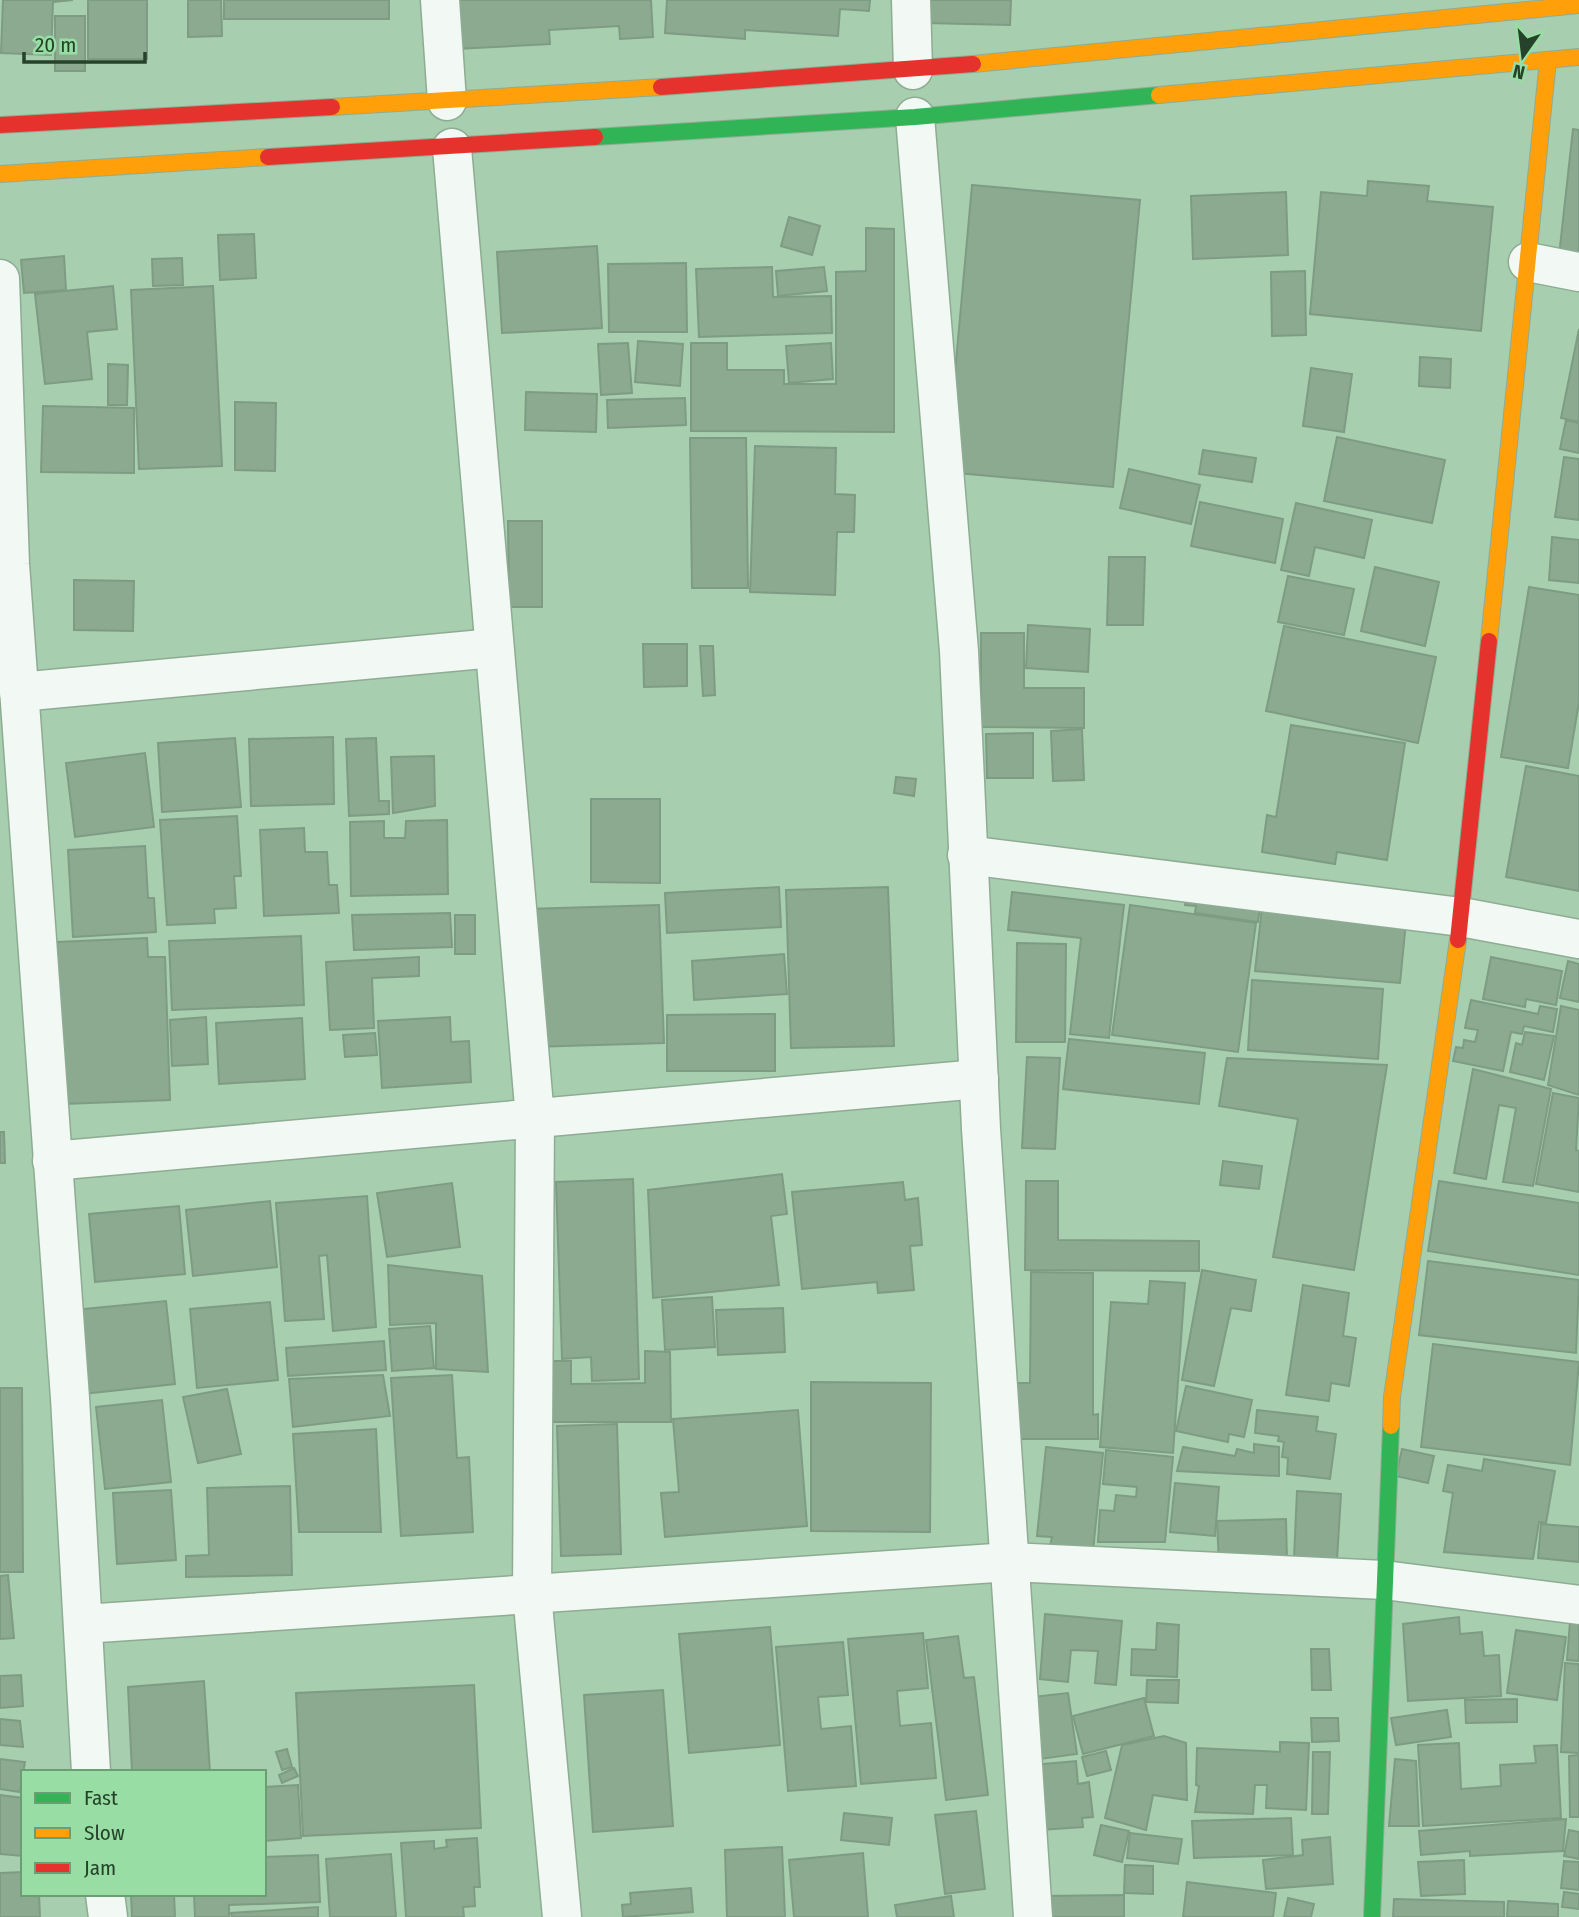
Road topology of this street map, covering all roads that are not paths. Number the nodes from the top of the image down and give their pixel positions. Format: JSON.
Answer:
{"nodes":[{"id":1,"x":440,"y":0,"type":"edge"},
{"id":2,"x":911,"y":0,"type":"edge"},
{"id":3,"x":1563,"y":4,"type":"edge"},
{"id":4,"x":1579,"y":57,"type":"edge"},
{"id":5,"x":1548,"y":60,"type":"junction"},
{"id":6,"x":913,"y":70,"type":"junction"},
{"id":7,"x":447,"y":101,"type":"junction"},
{"id":8,"x":915,"y":117,"type":"junction"},
{"id":9,"x":0,"y":125,"type":"edge"},
{"id":10,"x":452,"y":148,"type":"junction"},
{"id":11,"x":0,"y":174,"type":"edge"},
{"id":12,"x":1528,"y":262,"type":"junction"},
{"id":13,"x":1579,"y":272,"type":"edge"},
{"id":14,"x":0,"y":279,"type":"edge"},
{"id":15,"x":494,"y":648,"type":"junction"},
{"id":16,"x":19,"y":692,"type":"junction"},
{"id":17,"x":967,"y":855,"type":"junction"},
{"id":18,"x":1461,"y":917,"type":"junction"},
{"id":19,"x":1579,"y":939,"type":"edge"},
{"id":20,"x":979,"y":1079,"type":"junction"},
{"id":21,"x":535,"y":1118,"type":"junction"},
{"id":22,"x":52,"y":1161,"type":"junction"},
{"id":23,"x":1010,"y":1562,"type":"junction"},
{"id":24,"x":1384,"y":1580,"type":"junction"},
{"id":25,"x":532,"y":1594,"type":"junction"},
{"id":26,"x":1579,"y":1605,"type":"edge"},
{"id":27,"x":83,"y":1624,"type":"junction"},
{"id":28,"x":91,"y":1770,"type":"edge"},
{"id":29,"x":105,"y":1896,"type":"edge"},
{"id":30,"x":108,"y":1917,"type":"edge"},
{"id":31,"x":562,"y":1917,"type":"edge"},
{"id":32,"x":1033,"y":1917,"type":"edge"},
{"id":33,"x":1372,"y":1917,"type":"edge"}],
"edges":[{"from":1,"to":7,"type":"street"},
{"from":2,"to":6,"type":"street"},
{"from":3,"to":6,"type":"street"},
{"from":4,"to":5,"type":"street"},
{"from":5,"to":8,"type":"street"},
{"from":5,"to":12,"type":"street"},
{"from":6,"to":7,"type":"street"},
{"from":7,"to":9,"type":"street"},
{"from":8,"to":10,"type":"street"},
{"from":8,"to":17,"type":"street"},
{"from":10,"to":11,"type":"street"},
{"from":10,"to":15,"type":"street"},
{"from":12,"to":13,"type":"street"},
{"from":12,"to":18,"type":"street"},
{"from":14,"to":16,"type":"street"},
{"from":15,"to":16,"type":"street"},
{"from":15,"to":21,"type":"street"},
{"from":16,"to":22,"type":"street"},
{"from":17,"to":18,"type":"street"},
{"from":17,"to":20,"type":"street"},
{"from":18,"to":19,"type":"street"},
{"from":18,"to":24,"type":"street"},
{"from":20,"to":21,"type":"street"},
{"from":20,"to":23,"type":"street"},
{"from":21,"to":22,"type":"street"},
{"from":21,"to":25,"type":"street"},
{"from":22,"to":27,"type":"street"},
{"from":23,"to":24,"type":"street"},
{"from":23,"to":25,"type":"street"},
{"from":23,"to":32,"type":"street"},
{"from":24,"to":26,"type":"street"},
{"from":24,"to":33,"type":"street"},
{"from":25,"to":27,"type":"street"},
{"from":25,"to":31,"type":"street"},
{"from":27,"to":28,"type":"street"},
{"from":29,"to":30,"type":"street"}]}
